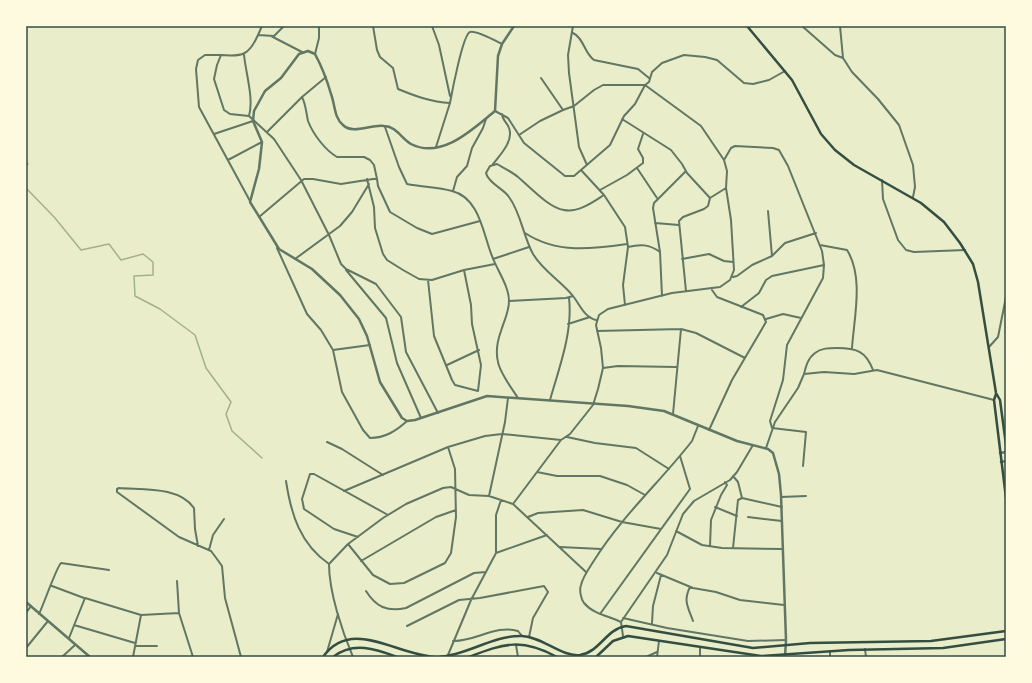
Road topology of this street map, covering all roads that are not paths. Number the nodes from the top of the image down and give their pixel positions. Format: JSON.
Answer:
{"nodes":[{"id":1,"x":262,"y":26,"type":"edge"},
{"id":2,"x":284,"y":26,"type":"edge"},
{"id":3,"x":318,"y":26,"type":"edge"},
{"id":4,"x":373,"y":26,"type":"edge"},
{"id":5,"x":432,"y":26,"type":"edge"},
{"id":6,"x":514,"y":26,"type":"edge"},
{"id":7,"x":573,"y":26,"type":"edge"},
{"id":8,"x":747,"y":26,"type":"edge"},
{"id":9,"x":802,"y":26,"type":"edge"},
{"id":10,"x":840,"y":26,"type":"edge"},
{"id":11,"x":573,"y":33,"type":"junction"},
{"id":12,"x":258,"y":34,"type":"junction"},
{"id":13,"x":271,"y":36,"type":"junction"},
{"id":14,"x":502,"y":44,"type":"junction"},
{"id":15,"x":302,"y":52,"type":"junction"},
{"id":16,"x":244,"y":54,"type":"junction"},
{"id":17,"x":315,"y":54,"type":"junction"},
{"id":18,"x":221,"y":55,"type":"junction"},
{"id":19,"x":843,"y":58,"type":"junction"},
{"id":20,"x":785,"y":71,"type":"junction"},
{"id":21,"x":326,"y":77,"type":"junction"},
{"id":22,"x":541,"y":78,"type":"dead end"},
{"id":23,"x":649,"y":78,"type":"junction"},
{"id":24,"x":644,"y":86,"type":"junction"},
{"id":25,"x":302,"y":97,"type":"junction"},
{"id":26,"x":450,"y":103,"type":"junction"},
{"id":27,"x":574,"y":106,"type":"junction"},
{"id":28,"x":563,"y":110,"type":"junction"},
{"id":29,"x":495,"y":111,"type":"junction"},
{"id":30,"x":502,"y":114,"type":"junction"},
{"id":31,"x":249,"y":116,"type":"junction"},
{"id":32,"x":486,"y":118,"type":"junction"},
{"id":33,"x":622,"y":119,"type":"junction"},
{"id":34,"x":253,"y":121,"type":"junction"},
{"id":35,"x":385,"y":126,"type":"junction"},
{"id":36,"x":268,"y":132,"type":"junction"},
{"id":37,"x":214,"y":134,"type":"junction"},
{"id":38,"x":643,"y":134,"type":"junction"},
{"id":39,"x":519,"y":135,"type":"junction"},
{"id":40,"x":262,"y":142,"type":"junction"},
{"id":41,"x":436,"y":147,"type":"junction"},
{"id":42,"x":228,"y":160,"type":"junction"},
{"id":43,"x":724,"y":160,"type":"junction"},
{"id":44,"x":493,"y":164,"type":"junction"},
{"id":45,"x":587,"y":165,"type":"junction"},
{"id":46,"x":637,"y":168,"type":"junction"},
{"id":47,"x":581,"y":170,"type":"junction"},
{"id":48,"x":686,"y":171,"type":"junction"},
{"id":49,"x":366,"y":179,"type":"junction"},
{"id":50,"x":377,"y":179,"type":"junction"},
{"id":51,"x":301,"y":180,"type":"junction"},
{"id":52,"x":882,"y":180,"type":"junction"},
{"id":53,"x":369,"y":184,"type":"junction"},
{"id":54,"x":726,"y":188,"type":"junction"},
{"id":55,"x":600,"y":190,"type":"junction"},
{"id":56,"x":453,"y":191,"type":"junction"},
{"id":57,"x":604,"y":195,"type":"junction"},
{"id":58,"x":913,"y":197,"type":"junction"},
{"id":59,"x":657,"y":198,"type":"junction"},
{"id":60,"x":710,"y":198,"type":"junction"},
{"id":61,"x":250,"y":202,"type":"junction"},
{"id":62,"x":768,"y":211,"type":"dead end"},
{"id":63,"x":259,"y":217,"type":"junction"},
{"id":64,"x":480,"y":221,"type":"junction"},
{"id":65,"x":655,"y":223,"type":"junction"},
{"id":66,"x":679,"y":225,"type":"junction"},
{"id":67,"x":524,"y":233,"type":"junction"},
{"id":68,"x":816,"y":233,"type":"junction"},
{"id":69,"x":329,"y":235,"type":"junction"},
{"id":70,"x":628,"y":245,"type":"junction"},
{"id":71,"x":820,"y":245,"type":"junction"},
{"id":72,"x":277,"y":246,"type":"junction"},
{"id":73,"x":529,"y":247,"type":"junction"},
{"id":74,"x":965,"y":250,"type":"junction"},
{"id":75,"x":660,"y":252,"type":"junction"},
{"id":76,"x":772,"y":256,"type":"junction"},
{"id":77,"x":295,"y":259,"type":"junction"},
{"id":78,"x":493,"y":259,"type":"junction"},
{"id":79,"x":682,"y":259,"type":"junction"},
{"id":80,"x":733,"y":262,"type":"junction"},
{"id":81,"x":495,"y":264,"type":"junction"},
{"id":82,"x":824,"y":265,"type":"junction"},
{"id":83,"x":346,"y":269,"type":"junction"},
{"id":84,"x":464,"y":270,"type":"junction"},
{"id":85,"x":733,"y":277,"type":"junction"},
{"id":86,"x":428,"y":280,"type":"junction"},
{"id":87,"x":712,"y":290,"type":"junction"},
{"id":88,"x":686,"y":291,"type":"junction"},
{"id":89,"x":573,"y":296,"type":"junction"},
{"id":90,"x":662,"y":296,"type":"junction"},
{"id":91,"x":1006,"y":297,"type":"edge"},
{"id":92,"x":569,"y":298,"type":"junction"},
{"id":93,"x":509,"y":301,"type":"junction"},
{"id":94,"x":625,"y":305,"type":"junction"},
{"id":95,"x":741,"y":307,"type":"junction"},
{"id":96,"x":590,"y":317,"type":"junction"},
{"id":97,"x":801,"y":318,"type":"junction"},
{"id":98,"x":766,"y":319,"type":"junction"},
{"id":99,"x":596,"y":320,"type":"junction"},
{"id":100,"x":568,"y":324,"type":"junction"},
{"id":101,"x":681,"y":329,"type":"junction"},
{"id":102,"x":596,"y":331,"type":"junction"},
{"id":103,"x":370,"y":345,"type":"junction"},
{"id":104,"x":989,"y":347,"type":"junction"},
{"id":105,"x":852,"y":348,"type":"junction"},
{"id":106,"x":333,"y":350,"type":"junction"},
{"id":107,"x":478,"y":350,"type":"junction"},
{"id":108,"x":745,"y":358,"type":"junction"},
{"id":109,"x":446,"y":365,"type":"junction"},
{"id":110,"x":676,"y":367,"type":"junction"},
{"id":111,"x":603,"y":368,"type":"junction"},
{"id":112,"x":873,"y":370,"type":"junction"},
{"id":113,"x":804,"y":374,"type":"junction"},
{"id":114,"x":478,"y":391,"type":"junction"},
{"id":115,"x":996,"y":393,"type":"junction"},
{"id":116,"x":480,"y":397,"type":"junction"},
{"id":117,"x":508,"y":398,"type":"junction"},
{"id":118,"x":518,"y":399,"type":"junction"},
{"id":119,"x":994,"y":400,"type":"junction"},
{"id":120,"x":549,"y":401,"type":"junction"},
{"id":121,"x":593,"y":405,"type":"junction"},
{"id":122,"x":438,"y":413,"type":"junction"},
{"id":123,"x":673,"y":414,"type":"junction"},
{"id":124,"x":421,"y":418,"type":"junction"},
{"id":125,"x":407,"y":421,"type":"junction"},
{"id":126,"x":698,"y":426,"type":"junction"},
{"id":127,"x":772,"y":428,"type":"junction"},
{"id":128,"x":709,"y":430,"type":"junction"},
{"id":129,"x":502,"y":434,"type":"junction"},
{"id":130,"x":567,"y":437,"type":"junction"},
{"id":131,"x":561,"y":440,"type":"junction"},
{"id":132,"x":327,"y":442,"type":"dead end"},
{"id":133,"x":753,"y":445,"type":"junction"},
{"id":134,"x":1006,"y":445,"type":"edge"},
{"id":135,"x":448,"y":447,"type":"junction"},
{"id":136,"x":766,"y":448,"type":"junction"},
{"id":137,"x":1006,"y":452,"type":"edge"},
{"id":138,"x":1000,"y":453,"type":"junction"},
{"id":139,"x":680,"y":456,"type":"junction"},
{"id":140,"x":1006,"y":461,"type":"edge"},
{"id":141,"x":1001,"y":462,"type":"junction"},
{"id":142,"x":803,"y":466,"type":"dead end"},
{"id":143,"x":669,"y":469,"type":"junction"},
{"id":144,"x":537,"y":472,"type":"junction"},
{"id":145,"x":383,"y":475,"type":"junction"},
{"id":146,"x":733,"y":476,"type":"junction"},
{"id":147,"x":286,"y":481,"type":"dead end"},
{"id":148,"x":725,"y":482,"type":"junction"},
{"id":149,"x":454,"y":488,"type":"junction"},
{"id":150,"x":344,"y":490,"type":"junction"},
{"id":151,"x":489,"y":496,"type":"junction"},
{"id":152,"x":645,"y":496,"type":"junction"},
{"id":153,"x":806,"y":496,"type":"dead end"},
{"id":154,"x":781,"y":497,"type":"junction"},
{"id":155,"x":742,"y":498,"type":"junction"},
{"id":156,"x":1006,"y":498,"type":"edge"},
{"id":157,"x":501,"y":500,"type":"junction"},
{"id":158,"x":512,"y":504,"type":"junction"},
{"id":159,"x":715,"y":507,"type":"junction"},
{"id":160,"x":782,"y":507,"type":"junction"},
{"id":161,"x":456,"y":510,"type":"junction"},
{"id":162,"x":388,"y":515,"type":"junction"},
{"id":163,"x":737,"y":516,"type":"junction"},
{"id":164,"x":528,"y":517,"type":"junction"},
{"id":165,"x":748,"y":517,"type":"dead end"},
{"id":166,"x":224,"y":519,"type":"dead end"},
{"id":167,"x":782,"y":521,"type":"junction"},
{"id":168,"x":622,"y":522,"type":"junction"},
{"id":169,"x":662,"y":529,"type":"junction"},
{"id":170,"x":676,"y":531,"type":"junction"},
{"id":171,"x":546,"y":535,"type":"junction"},
{"id":172,"x":358,"y":537,"type":"junction"},
{"id":173,"x":348,"y":544,"type":"junction"},
{"id":174,"x":198,"y":546,"type":"junction"},
{"id":175,"x":710,"y":546,"type":"junction"},
{"id":176,"x":560,"y":547,"type":"junction"},
{"id":177,"x":733,"y":548,"type":"junction"},
{"id":178,"x":601,"y":549,"type":"junction"},
{"id":179,"x":784,"y":549,"type":"junction"},
{"id":180,"x":209,"y":550,"type":"junction"},
{"id":181,"x":496,"y":554,"type":"junction"},
{"id":182,"x":361,"y":561,"type":"junction"},
{"id":183,"x":329,"y":564,"type":"junction"},
{"id":184,"x":109,"y":570,"type":"dead end"},
{"id":185,"x":487,"y":572,"type":"junction"},
{"id":186,"x":586,"y":572,"type":"junction"},
{"id":187,"x":657,"y":573,"type":"junction"},
{"id":188,"x":661,"y":575,"type":"junction"},
{"id":189,"x":177,"y":581,"type":"dead end"},
{"id":190,"x":52,"y":586,"type":"junction"},
{"id":191,"x":690,"y":587,"type":"junction"},
{"id":192,"x":366,"y":591,"type":"dead end"},
{"id":193,"x":85,"y":598,"type":"junction"},
{"id":194,"x":471,"y":600,"type":"junction"},
{"id":195,"x":26,"y":602,"type":"edge"},
{"id":196,"x":785,"y":605,"type":"junction"},
{"id":197,"x":31,"y":606,"type":"junction"},
{"id":198,"x":338,"y":612,"type":"junction"},
{"id":199,"x":26,"y":613,"type":"edge"},
{"id":200,"x":179,"y":613,"type":"junction"},
{"id":201,"x":39,"y":614,"type":"junction"},
{"id":202,"x":600,"y":614,"type":"junction"},
{"id":203,"x":140,"y":615,"type":"junction"},
{"id":204,"x":623,"y":618,"type":"junction"},
{"id":205,"x":48,"y":621,"type":"junction"},
{"id":206,"x":693,"y":621,"type":"dead end"},
{"id":207,"x":622,"y":622,"type":"junction"},
{"id":208,"x":652,"y":623,"type":"junction"},
{"id":209,"x":74,"y":625,"type":"junction"},
{"id":210,"x":407,"y":626,"type":"dead end"},
{"id":211,"x":622,"y":627,"type":"junction"},
{"id":212,"x":1006,"y":631,"type":"edge"},
{"id":213,"x":522,"y":636,"type":"junction"},
{"id":214,"x":623,"y":636,"type":"junction"},
{"id":215,"x":529,"y":637,"type":"junction"},
{"id":216,"x":69,"y":638,"type":"junction"},
{"id":217,"x":1006,"y":639,"type":"edge"},
{"id":218,"x":346,"y":640,"type":"junction"},
{"id":219,"x":659,"y":640,"type":"junction"},
{"id":220,"x":786,"y":640,"type":"junction"},
{"id":221,"x":453,"y":641,"type":"junction"},
{"id":222,"x":516,"y":644,"type":"junction"},
{"id":223,"x":75,"y":645,"type":"junction"},
{"id":224,"x":135,"y":645,"type":"junction"},
{"id":225,"x":786,"y":645,"type":"junction"},
{"id":226,"x":157,"y":646,"type":"dead end"},
{"id":227,"x":700,"y":647,"type":"junction"},
{"id":228,"x":26,"y":648,"type":"edge"},
{"id":229,"x":350,"y":648,"type":"junction"},
{"id":230,"x":865,"y":649,"type":"junction"},
{"id":231,"x":830,"y":650,"type":"junction"},
{"id":232,"x":327,"y":652,"type":"junction"},
{"id":233,"x":657,"y":652,"type":"junction"},
{"id":234,"x":396,"y":656,"type":"edge"},
{"id":235,"x":448,"y":656,"type":"edge"},
{"id":236,"x":785,"y":656,"type":"edge"},
{"id":237,"x":62,"y":657,"type":"edge"},
{"id":238,"x":90,"y":657,"type":"edge"},
{"id":239,"x":132,"y":657,"type":"edge"},
{"id":240,"x":193,"y":657,"type":"edge"},
{"id":241,"x":241,"y":657,"type":"edge"},
{"id":242,"x":323,"y":657,"type":"edge"},
{"id":243,"x":333,"y":657,"type":"edge"},
{"id":244,"x":353,"y":657,"type":"edge"},
{"id":245,"x":388,"y":657,"type":"edge"},
{"id":246,"x":435,"y":657,"type":"edge"},
{"id":247,"x":439,"y":657,"type":"edge"},
{"id":248,"x":469,"y":657,"type":"edge"},
{"id":249,"x":518,"y":657,"type":"edge"},
{"id":250,"x":557,"y":657,"type":"edge"},
{"id":251,"x":596,"y":657,"type":"edge"},
{"id":252,"x":646,"y":657,"type":"edge"},
{"id":253,"x":657,"y":657,"type":"edge"},
{"id":254,"x":700,"y":657,"type":"edge"},
{"id":255,"x":830,"y":657,"type":"edge"},
{"id":256,"x":866,"y":657,"type":"edge"}],
"edges":[{"from":1,"to":12,"type":"street"},
{"from":2,"to":13,"type":"street"},
{"from":3,"to":17,"type":"street"},
{"from":4,"to":26,"type":"street"},
{"from":5,"to":26,"type":"street"},
{"from":6,"to":14,"type":"street"},
{"from":7,"to":11,"type":"street"},
{"from":8,"to":20,"type":"main road"},
{"from":9,"to":19,"type":"street"},
{"from":10,"to":19,"type":"street"},
{"from":11,"to":23,"type":"street"},
{"from":11,"to":27,"type":"street"},
{"from":12,"to":13,"type":"street"},
{"from":12,"to":16,"type":"street"},
{"from":13,"to":15,"type":"street"},
{"from":14,"to":26,"type":"street"},
{"from":14,"to":29,"type":"street"},
{"from":15,"to":17,"type":"street"},
{"from":15,"to":34,"type":"street"},
{"from":16,"to":18,"type":"street"},
{"from":16,"to":31,"type":"street"},
{"from":17,"to":21,"type":"street"},
{"from":18,"to":31,"type":"street"},
{"from":18,"to":37,"type":"street"},
{"from":19,"to":58,"type":"street"},
{"from":20,"to":23,"type":"street"},
{"from":20,"to":52,"type":"main road"},
{"from":21,"to":25,"type":"street"},
{"from":21,"to":35,"type":"street"},
{"from":22,"to":28,"type":"street"},
{"from":23,"to":24,"type":"street"},
{"from":24,"to":27,"type":"street"},
{"from":24,"to":33,"type":"street"},
{"from":24,"to":43,"type":"street"},
{"from":25,"to":36,"type":"street"},
{"from":25,"to":50,"type":"street"},
{"from":26,"to":41,"type":"street"},
{"from":27,"to":28,"type":"street"},
{"from":27,"to":45,"type":"street"},
{"from":28,"to":39,"type":"street"},
{"from":29,"to":30,"type":"street"},
{"from":29,"to":32,"type":"street"},
{"from":30,"to":39,"type":"street"},
{"from":30,"to":44,"type":"street"},
{"from":31,"to":34,"type":"street"},
{"from":32,"to":41,"type":"street"},
{"from":32,"to":56,"type":"street"},
{"from":33,"to":38,"type":"street"},
{"from":33,"to":45,"type":"street"},
{"from":34,"to":36,"type":"street"},
{"from":34,"to":37,"type":"street"},
{"from":34,"to":40,"type":"street"},
{"from":35,"to":41,"type":"street"},
{"from":35,"to":56,"type":"street"},
{"from":36,"to":51,"type":"street"},
{"from":37,"to":42,"type":"street"},
{"from":38,"to":46,"type":"street"},
{"from":38,"to":48,"type":"street"},
{"from":39,"to":47,"type":"street"},
{"from":40,"to":42,"type":"street"},
{"from":40,"to":61,"type":"street"},
{"from":42,"to":61,"type":"street"},
{"from":43,"to":54,"type":"street"},
{"from":43,"to":68,"type":"street"},
{"from":44,"to":57,"type":"street"},
{"from":44,"to":67,"type":"street"},
{"from":45,"to":47,"type":"street"},
{"from":46,"to":55,"type":"street"},
{"from":46,"to":59,"type":"street"},
{"from":47,"to":55,"type":"street"},
{"from":48,"to":59,"type":"street"},
{"from":48,"to":60,"type":"street"},
{"from":49,"to":50,"type":"street"},
{"from":49,"to":51,"type":"street"},
{"from":49,"to":53,"type":"street"},
{"from":50,"to":64,"type":"street"},
{"from":51,"to":63,"type":"street"},
{"from":51,"to":69,"type":"street"},
{"from":52,"to":58,"type":"main road"},
{"from":52,"to":74,"type":"street"},
{"from":53,"to":69,"type":"street"},
{"from":53,"to":86,"type":"street"},
{"from":54,"to":60,"type":"street"},
{"from":54,"to":80,"type":"street"},
{"from":55,"to":57,"type":"street"},
{"from":56,"to":64,"type":"street"},
{"from":57,"to":70,"type":"street"},
{"from":58,"to":74,"type":"main road"},
{"from":59,"to":65,"type":"street"},
{"from":60,"to":66,"type":"street"},
{"from":61,"to":63,"type":"street"},
{"from":62,"to":76,"type":"street"},
{"from":63,"to":72,"type":"street"},
{"from":64,"to":78,"type":"street"},
{"from":65,"to":66,"type":"street"},
{"from":65,"to":75,"type":"street"},
{"from":66,"to":79,"type":"street"},
{"from":67,"to":70,"type":"street"},
{"from":67,"to":73,"type":"street"},
{"from":68,"to":71,"type":"street"},
{"from":68,"to":76,"type":"street"},
{"from":69,"to":77,"type":"street"},
{"from":69,"to":83,"type":"street"},
{"from":70,"to":75,"type":"street"},
{"from":70,"to":94,"type":"street"},
{"from":71,"to":82,"type":"street"},
{"from":71,"to":105,"type":"street"},
{"from":72,"to":77,"type":"street"},
{"from":72,"to":106,"type":"street"},
{"from":73,"to":78,"type":"street"},
{"from":73,"to":89,"type":"street"},
{"from":74,"to":104,"type":"main road"},
{"from":75,"to":90,"type":"street"},
{"from":76,"to":85,"type":"street"},
{"from":77,"to":103,"type":"street"},
{"from":78,"to":81,"type":"street"},
{"from":79,"to":80,"type":"street"},
{"from":79,"to":88,"type":"street"},
{"from":80,"to":85,"type":"street"},
{"from":81,"to":84,"type":"street"},
{"from":81,"to":93,"type":"street"},
{"from":82,"to":95,"type":"street"},
{"from":82,"to":97,"type":"street"},
{"from":83,"to":122,"type":"street"},
{"from":83,"to":124,"type":"street"},
{"from":84,"to":86,"type":"street"},
{"from":84,"to":107,"type":"street"},
{"from":85,"to":87,"type":"street"},
{"from":86,"to":109,"type":"street"},
{"from":87,"to":88,"type":"street"},
{"from":87,"to":95,"type":"street"},
{"from":88,"to":90,"type":"street"},
{"from":89,"to":92,"type":"street"},
{"from":89,"to":96,"type":"street"},
{"from":90,"to":94,"type":"street"},
{"from":91,"to":104,"type":"street"},
{"from":92,"to":93,"type":"street"},
{"from":92,"to":100,"type":"street"},
{"from":93,"to":118,"type":"street"},
{"from":94,"to":99,"type":"street"},
{"from":95,"to":98,"type":"street"},
{"from":96,"to":99,"type":"street"},
{"from":96,"to":100,"type":"street"},
{"from":97,"to":98,"type":"street"},
{"from":97,"to":127,"type":"street"},
{"from":98,"to":108,"type":"street"},
{"from":99,"to":102,"type":"street"},
{"from":100,"to":120,"type":"street"},
{"from":101,"to":102,"type":"street"},
{"from":101,"to":108,"type":"street"},
{"from":101,"to":110,"type":"street"},
{"from":102,"to":111,"type":"street"},
{"from":103,"to":106,"type":"street"},
{"from":103,"to":125,"type":"street"},
{"from":104,"to":115,"type":"main road"},
{"from":105,"to":112,"type":"street"},
{"from":105,"to":113,"type":"street"},
{"from":106,"to":125,"type":"street"},
{"from":107,"to":109,"type":"street"},
{"from":107,"to":114,"type":"street"},
{"from":108,"to":128,"type":"street"},
{"from":109,"to":114,"type":"street"},
{"from":110,"to":111,"type":"street"},
{"from":110,"to":123,"type":"street"},
{"from":111,"to":121,"type":"street"},
{"from":112,"to":113,"type":"street"},
{"from":112,"to":119,"type":"street"},
{"from":113,"to":127,"type":"street"},
{"from":114,"to":116,"type":"street"},
{"from":115,"to":119,"type":"main road"},
{"from":115,"to":134,"type":"main road"},
{"from":116,"to":117,"type":"street"},
{"from":116,"to":122,"type":"street"},
{"from":117,"to":118,"type":"street"},
{"from":117,"to":129,"type":"street"},
{"from":118,"to":120,"type":"street"},
{"from":119,"to":138,"type":"main road"},
{"from":120,"to":121,"type":"street"},
{"from":121,"to":123,"type":"street"},
{"from":121,"to":130,"type":"street"},
{"from":122,"to":124,"type":"street"},
{"from":123,"to":126,"type":"street"},
{"from":124,"to":125,"type":"street"},
{"from":126,"to":128,"type":"street"},
{"from":126,"to":139,"type":"street"},
{"from":127,"to":136,"type":"street"},
{"from":127,"to":142,"type":"street"},
{"from":128,"to":133,"type":"street"},
{"from":129,"to":131,"type":"street"},
{"from":129,"to":135,"type":"street"},
{"from":129,"to":151,"type":"street"},
{"from":130,"to":131,"type":"street"},
{"from":130,"to":143,"type":"street"},
{"from":131,"to":144,"type":"street"},
{"from":132,"to":145,"type":"street"},
{"from":133,"to":136,"type":"street"},
{"from":133,"to":146,"type":"street"},
{"from":135,"to":145,"type":"street"},
{"from":135,"to":149,"type":"street"},
{"from":136,"to":154,"type":"street"},
{"from":137,"to":138,"type":"street"},
{"from":138,"to":141,"type":"main road"},
{"from":139,"to":143,"type":"street"},
{"from":139,"to":169,"type":"street"},
{"from":140,"to":141,"type":"street"},
{"from":141,"to":156,"type":"main road"},
{"from":143,"to":152,"type":"street"},
{"from":144,"to":152,"type":"street"},
{"from":144,"to":158,"type":"street"},
{"from":145,"to":150,"type":"street"},
{"from":146,"to":148,"type":"street"},
{"from":146,"to":155,"type":"street"},
{"from":147,"to":183,"type":"street"},
{"from":148,"to":159,"type":"street"},
{"from":148,"to":170,"type":"street"},
{"from":149,"to":151,"type":"street"},
{"from":149,"to":161,"type":"street"},
{"from":149,"to":162,"type":"street"},
{"from":150,"to":162,"type":"street"},
{"from":150,"to":172,"type":"street"},
{"from":151,"to":157,"type":"street"},
{"from":152,"to":168,"type":"street"},
{"from":153,"to":154,"type":"street"},
{"from":154,"to":160,"type":"street"},
{"from":155,"to":160,"type":"street"},
{"from":155,"to":163,"type":"street"},
{"from":157,"to":158,"type":"street"},
{"from":157,"to":181,"type":"street"},
{"from":158,"to":164,"type":"street"},
{"from":159,"to":163,"type":"street"},
{"from":159,"to":175,"type":"street"},
{"from":160,"to":167,"type":"street"},
{"from":161,"to":182,"type":"street"},
{"from":161,"to":182,"type":"street"},
{"from":162,"to":172,"type":"street"},
{"from":163,"to":177,"type":"street"},
{"from":164,"to":168,"type":"street"},
{"from":164,"to":171,"type":"street"},
{"from":165,"to":167,"type":"street"},
{"from":166,"to":180,"type":"street"},
{"from":167,"to":179,"type":"street"},
{"from":168,"to":169,"type":"street"},
{"from":168,"to":178,"type":"street"},
{"from":169,"to":202,"type":"street"},
{"from":170,"to":175,"type":"street"},
{"from":170,"to":187,"type":"street"},
{"from":171,"to":176,"type":"street"},
{"from":171,"to":181,"type":"street"},
{"from":172,"to":173,"type":"street"},
{"from":173,"to":182,"type":"street"},
{"from":173,"to":183,"type":"street"},
{"from":174,"to":174,"type":"street"},
{"from":174,"to":180,"type":"street"},
{"from":175,"to":177,"type":"street"},
{"from":176,"to":178,"type":"street"},
{"from":176,"to":186,"type":"street"},
{"from":177,"to":179,"type":"street"},
{"from":178,"to":186,"type":"street"},
{"from":179,"to":196,"type":"street"},
{"from":180,"to":241,"type":"street"},
{"from":181,"to":185,"type":"street"},
{"from":183,"to":198,"type":"street"},
{"from":184,"to":190,"type":"street"},
{"from":185,"to":192,"type":"street"},
{"from":185,"to":194,"type":"street"},
{"from":186,"to":202,"type":"street"},
{"from":187,"to":188,"type":"street"},
{"from":187,"to":204,"type":"street"},
{"from":188,"to":191,"type":"street"},
{"from":188,"to":208,"type":"street"},
{"from":189,"to":200,"type":"street"},
{"from":190,"to":193,"type":"street"},
{"from":190,"to":201,"type":"street"},
{"from":191,"to":196,"type":"street"},
{"from":191,"to":206,"type":"street"},
{"from":193,"to":203,"type":"street"},
{"from":193,"to":209,"type":"street"},
{"from":194,"to":210,"type":"street"},
{"from":194,"to":215,"type":"street"},
{"from":194,"to":221,"type":"street"},
{"from":195,"to":197,"type":"street"},
{"from":196,"to":220,"type":"street"},
{"from":197,"to":199,"type":"street"},
{"from":197,"to":201,"type":"street"},
{"from":198,"to":218,"type":"street"},
{"from":198,"to":232,"type":"street"},
{"from":200,"to":203,"type":"street"},
{"from":200,"to":240,"type":"street"},
{"from":201,"to":205,"type":"street"},
{"from":202,"to":207,"type":"street"},
{"from":203,"to":224,"type":"street"},
{"from":204,"to":207,"type":"street"},
{"from":204,"to":208,"type":"street"},
{"from":205,"to":216,"type":"street"},
{"from":205,"to":228,"type":"street"},
{"from":207,"to":211,"type":"street"},
{"from":208,"to":220,"type":"street"},
{"from":209,"to":216,"type":"street"},
{"from":209,"to":224,"type":"street"},
{"from":211,"to":214,"type":"street"},
{"from":211,"to":215,"type":"main road"},
{"from":211,"to":225,"type":"main road"},
{"from":212,"to":225,"type":"main road"},
{"from":213,"to":215,"type":"main road"},
{"from":213,"to":221,"type":"street"},
{"from":213,"to":235,"type":"main road"},
{"from":214,"to":219,"type":"main road"},
{"from":214,"to":251,"type":"main road"},
{"from":216,"to":223,"type":"street"},
{"from":217,"to":230,"type":"main road"},
{"from":218,"to":229,"type":"street"},
{"from":218,"to":232,"type":"main road"},
{"from":218,"to":246,"type":"main road"},
{"from":219,"to":227,"type":"main road"},
{"from":219,"to":233,"type":"street"},
{"from":220,"to":225,"type":"street"},
{"from":221,"to":235,"type":"street"},
{"from":222,"to":248,"type":"main road"},
{"from":222,"to":249,"type":"street"},
{"from":222,"to":250,"type":"main road"},
{"from":223,"to":237,"type":"street"},
{"from":223,"to":238,"type":"street"},
{"from":224,"to":226,"type":"street"},
{"from":224,"to":239,"type":"street"},
{"from":225,"to":236,"type":"street"},
{"from":227,"to":236,"type":"main road"},
{"from":227,"to":254,"type":"street"},
{"from":229,"to":234,"type":"main road"},
{"from":229,"to":243,"type":"main road"},
{"from":229,"to":244,"type":"street"},
{"from":230,"to":231,"type":"main road"},
{"from":230,"to":256,"type":"street"},
{"from":231,"to":236,"type":"main road"},
{"from":231,"to":255,"type":"street"},
{"from":232,"to":242,"type":"main road"},
{"from":233,"to":252,"type":"street"},
{"from":233,"to":253,"type":"street"},
{"from":234,"to":245,"type":"main road"},
{"from":235,"to":247,"type":"main road"}]}
